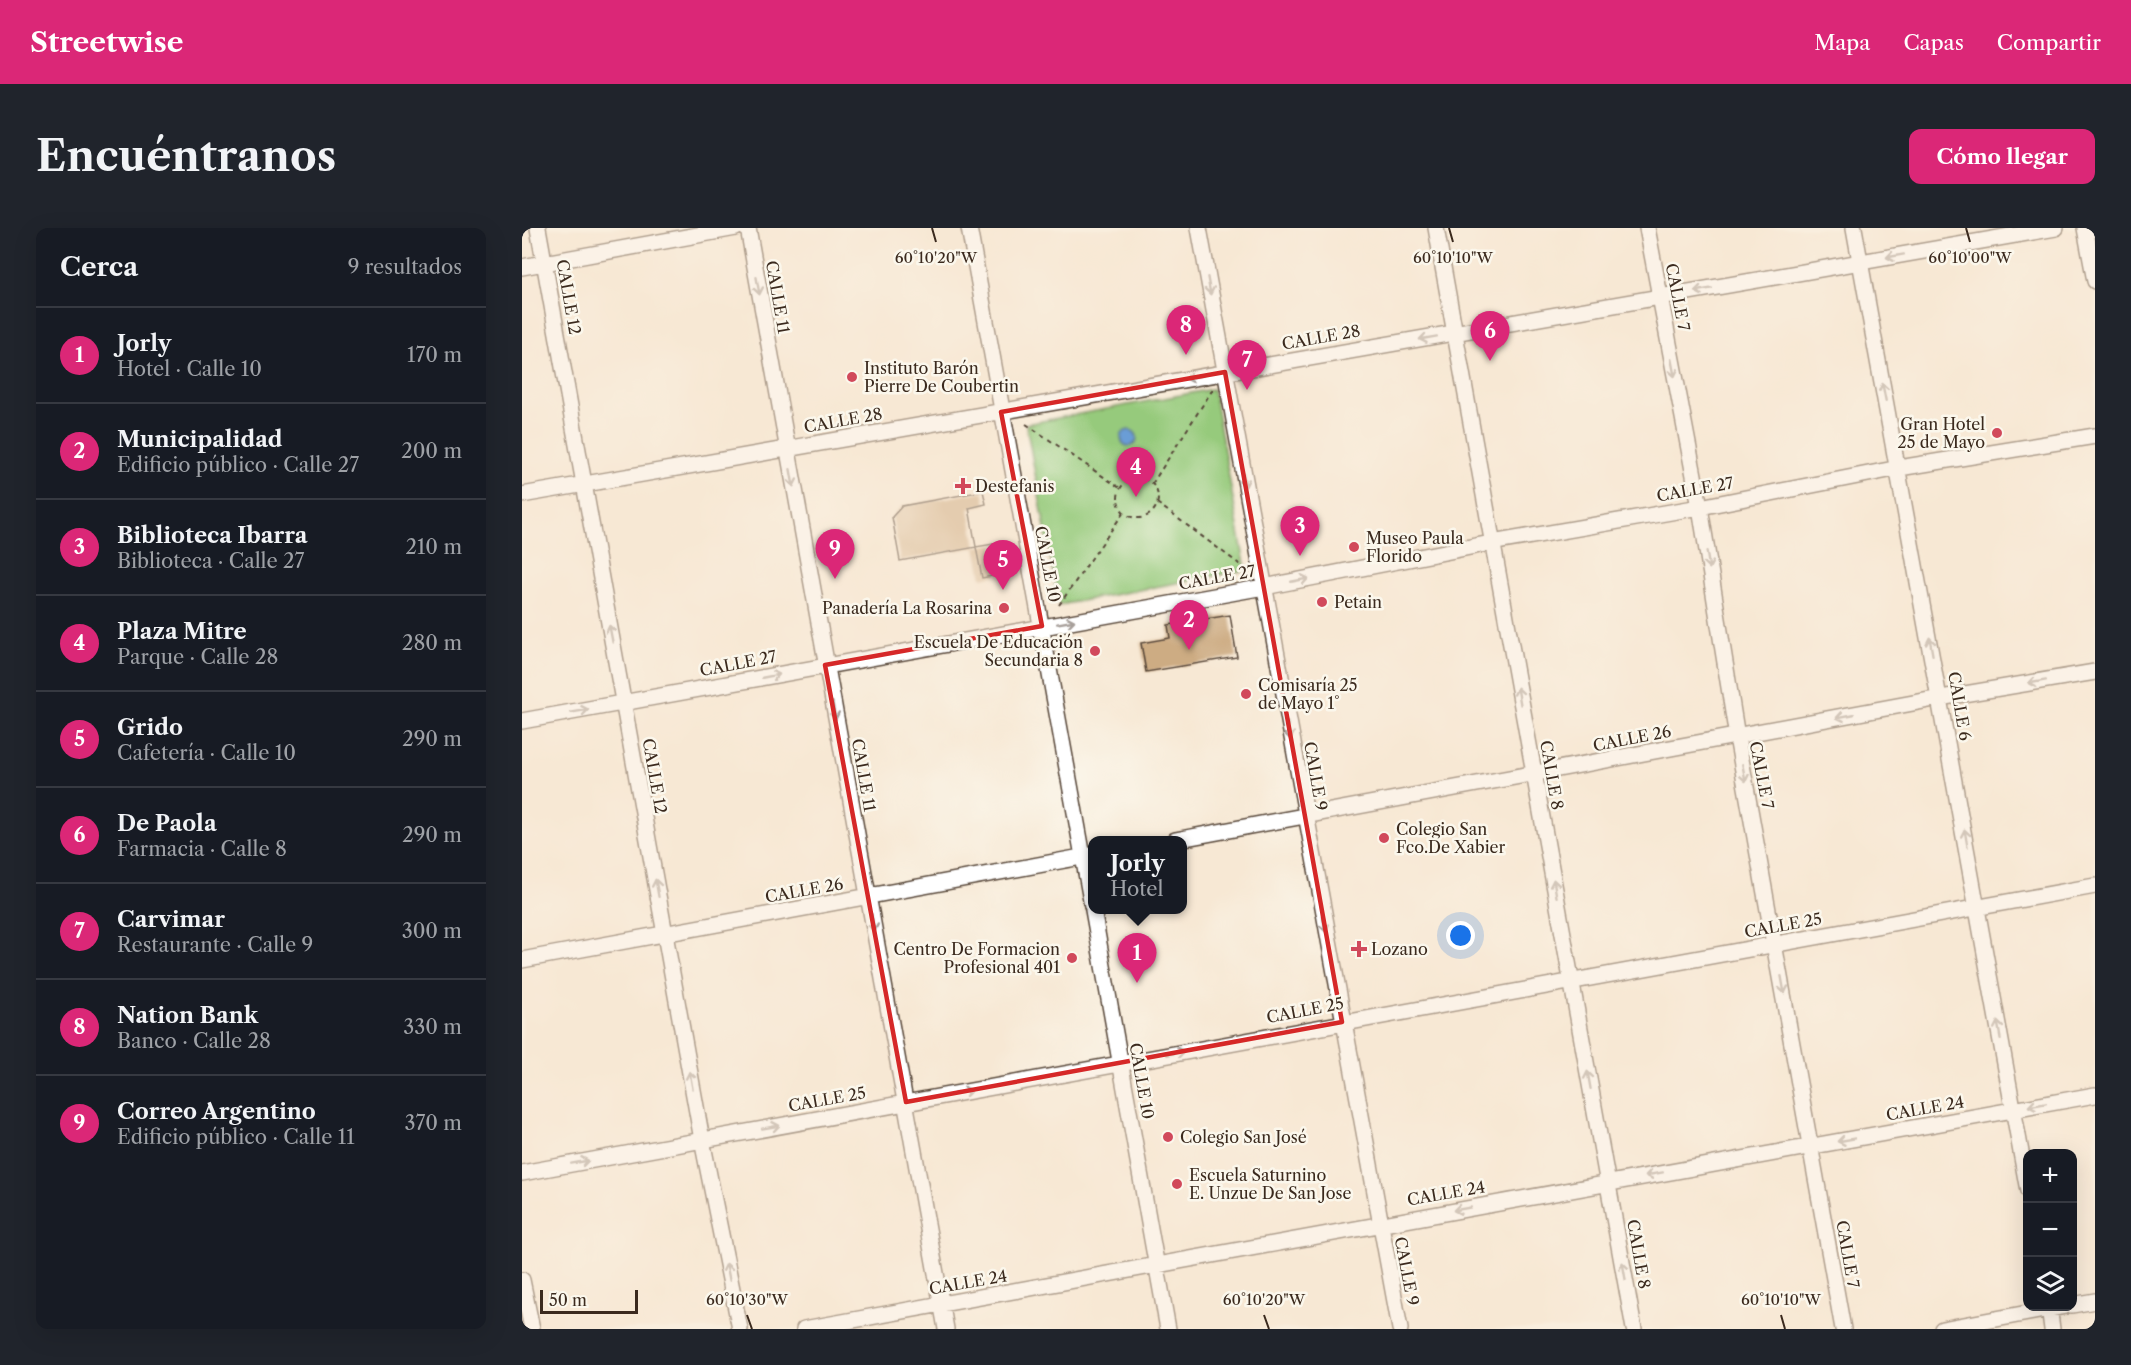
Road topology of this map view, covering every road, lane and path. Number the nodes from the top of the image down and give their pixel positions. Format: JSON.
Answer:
{"nodes":[{"id":1,"x":538,"y":228,"type":"edge"},
{"id":2,"x":736,"y":228,"type":"edge"},
{"id":3,"x":748,"y":228,"type":"edge"},
{"id":4,"x":969,"y":228,"type":"edge"},
{"id":5,"x":1199,"y":228,"type":"edge"},
{"id":6,"x":1436,"y":228,"type":"edge"},
{"id":7,"x":1647,"y":228,"type":"edge"},
{"id":8,"x":1854,"y":228,"type":"edge"},
{"id":9,"x":2056,"y":228,"type":"edge"},
{"id":10,"x":2085,"y":228,"type":"edge"},
{"id":11,"x":1860,"y":262,"type":"junction"},
{"id":12,"x":545,"y":263,"type":"junction"},
{"id":13,"x":522,"y":267,"type":"edge"},
{"id":14,"x":2095,"y":281,"type":"edge"},
{"id":15,"x":1660,"y":298,"type":"junction"},
{"id":16,"x":1454,"y":333,"type":"junction"},
{"id":17,"x":1225,"y":372,"type":"junction"},
{"id":18,"x":1213,"y":389,"type":"dead end"},
{"id":19,"x":1001,"y":412,"type":"junction"},
{"id":20,"x":1026,"y":424,"type":"dead end"},
{"id":21,"x":2095,"y":436,"type":"edge"},
{"id":22,"x":787,"y":448,"type":"junction"},
{"id":23,"x":1899,"y":468,"type":"junction"},
{"id":24,"x":583,"y":484,"type":"junction"},
{"id":25,"x":1152,"y":484,"type":"junction"},
{"id":26,"x":1120,"y":488,"type":"junction"},
{"id":27,"x":522,"y":495,"type":"edge"},
{"id":28,"x":1157,"y":503,"type":"junction"},
{"id":29,"x":1700,"y":507,"type":"junction"},
{"id":30,"x":1124,"y":512,"type":"junction"},
{"id":31,"x":1491,"y":543,"type":"junction"},
{"id":32,"x":1246,"y":570,"type":"dead end"},
{"id":33,"x":1264,"y":587,"type":"junction"},
{"id":34,"x":1059,"y":605,"type":"dead end"},
{"id":35,"x":1041,"y":626,"type":"junction"},
{"id":36,"x":825,"y":665,"type":"junction"},
{"id":37,"x":2095,"y":672,"type":"edge"},
{"id":38,"x":1940,"y":698,"type":"junction"},
{"id":39,"x":624,"y":703,"type":"junction"},
{"id":40,"x":522,"y":721,"type":"edge"},
{"id":41,"x":1737,"y":737,"type":"junction"},
{"id":42,"x":1534,"y":775,"type":"junction"},
{"id":43,"x":1305,"y":818,"type":"junction"},
{"id":44,"x":1187,"y":838,"type":"edge"},
{"id":45,"x":1088,"y":856,"type":"edge"},
{"id":46,"x":2095,"y":886,"type":"edge"},
{"id":47,"x":868,"y":898,"type":"junction"},
{"id":48,"x":1978,"y":907,"type":"junction"},
{"id":49,"x":1093,"y":914,"type":"edge"},
{"id":50,"x":665,"y":932,"type":"junction"},
{"id":51,"x":1775,"y":945,"type":"junction"},
{"id":52,"x":522,"y":960,"type":"edge"},
{"id":53,"x":1572,"y":981,"type":"junction"},
{"id":54,"x":1342,"y":1022,"type":"junction"},
{"id":55,"x":1121,"y":1064,"type":"junction"},
{"id":56,"x":2095,"y":1095,"type":"edge"},
{"id":57,"x":906,"y":1102,"type":"junction"},
{"id":58,"x":2013,"y":1110,"type":"junction"},
{"id":59,"x":702,"y":1140,"type":"junction"},
{"id":60,"x":1812,"y":1147,"type":"junction"},
{"id":61,"x":2023,"y":1164,"type":"edge"},
{"id":62,"x":522,"y":1173,"type":"edge"},
{"id":63,"x":1608,"y":1182,"type":"junction"},
{"id":64,"x":1380,"y":1223,"type":"junction"},
{"id":65,"x":1157,"y":1266,"type":"junction"},
{"id":66,"x":522,"y":1280,"type":"edge"},
{"id":67,"x":2095,"y":1302,"type":"edge"},
{"id":68,"x":2077,"y":1304,"type":"edge"},
{"id":69,"x":942,"y":1305,"type":"junction"},
{"id":70,"x":2034,"y":1311,"type":"edge"},
{"id":71,"x":2049,"y":1311,"type":"edge"},
{"id":72,"x":532,"y":1329,"type":"edge"},
{"id":73,"x":740,"y":1329,"type":"edge"},
{"id":74,"x":804,"y":1329,"type":"edge"},
{"id":75,"x":946,"y":1329,"type":"edge"},
{"id":76,"x":1168,"y":1329,"type":"edge"},
{"id":77,"x":1400,"y":1329,"type":"edge"},
{"id":78,"x":1634,"y":1329,"type":"edge"},
{"id":79,"x":1843,"y":1329,"type":"edge"},
{"id":80,"x":1942,"y":1329,"type":"edge"},
{"id":81,"x":2052,"y":1329,"type":"edge"}],
"edges":[{"from":1,"to":12,"type":"street","name":"CALLE 12"},
{"from":2,"to":12,"type":"street"},
{"from":3,"to":22,"type":"street","name":"CALLE 11","one_way":true},
{"from":4,"to":19,"type":"street","name":"CALLE 10"},
{"from":5,"to":17,"type":"street","name":"CALLE 9","one_way":true},
{"from":6,"to":16,"type":"street","name":"CALLE 8"},
{"from":7,"to":15,"type":"street","name":"CALLE 7"},
{"from":8,"to":11,"type":"street","name":"CALLE 6"},
{"from":9,"to":11,"type":"street","name":"CALLE 28","one_way":true},
{"from":10,"to":14,"type":"street"},
{"from":11,"to":15,"type":"street","name":"CALLE 28","one_way":true},
{"from":23,"to":11,"type":"street","name":"CALLE 6","one_way":true},
{"from":12,"to":13,"type":"street"},
{"from":12,"to":24,"type":"street","name":"CALLE 12"},
{"from":15,"to":16,"type":"street","name":"CALLE 28"},
{"from":15,"to":29,"type":"street","name":"CALLE 7","one_way":true},
{"from":16,"to":17,"type":"street","name":"CALLE 28","one_way":true},
{"from":16,"to":31,"type":"street","name":"CALLE 8"},
{"from":17,"to":19,"type":"street","name":"CALLE 28","one_way":true},
{"from":17,"to":33,"type":"street","name":"CALLE 9","one_way":true},
{"from":18,"to":25,"type":"path"},
{"from":19,"to":22,"type":"street","name":"CALLE 28"},
{"from":19,"to":35,"type":"street","name":"CALLE 10"},
{"from":20,"to":26,"type":"path"},
{"from":21,"to":23,"type":"street","name":"CALLE 27"},
{"from":22,"to":24,"type":"street","name":"CALLE 28"},
{"from":22,"to":36,"type":"street","name":"CALLE 11","one_way":true},
{"from":23,"to":29,"type":"street","name":"CALLE 27"},
{"from":38,"to":23,"type":"street","name":"CALLE 6","one_way":true},
{"from":24,"to":27,"type":"street","name":"CALLE 28"},
{"from":39,"to":24,"type":"street","name":"CALLE 12","one_way":true},
{"from":25,"to":26,"type":"path"},
{"from":25,"to":28,"type":"path"},
{"from":26,"to":30,"type":"path"},
{"from":28,"to":30,"type":"path"},
{"from":28,"to":32,"type":"path"},
{"from":29,"to":31,"type":"street","name":"CALLE 27"},
{"from":29,"to":41,"type":"street","name":"CALLE 7","one_way":true},
{"from":30,"to":34,"type":"path"},
{"from":33,"to":31,"type":"street","name":"CALLE 27","one_way":true},
{"from":42,"to":31,"type":"street","name":"CALLE 8","one_way":true},
{"from":35,"to":33,"type":"street","name":"CALLE 27","one_way":true},
{"from":33,"to":43,"type":"street","name":"CALLE 9","one_way":true},
{"from":35,"to":36,"type":"street","name":"CALLE 27"},
{"from":35,"to":45,"type":"street","name":"CALLE 10"},
{"from":39,"to":36,"type":"street","name":"CALLE 27","one_way":true},
{"from":36,"to":47,"type":"street","name":"CALLE 11","one_way":true},
{"from":37,"to":38,"type":"street","name":"CALLE 26","one_way":true},
{"from":38,"to":41,"type":"street","name":"CALLE 26","one_way":true},
{"from":48,"to":38,"type":"street","name":"CALLE 6","one_way":true},
{"from":40,"to":39,"type":"street","name":"CALLE 27","one_way":true},
{"from":50,"to":39,"type":"street","name":"CALLE 12","one_way":true},
{"from":41,"to":42,"type":"street","name":"CALLE 26"},
{"from":41,"to":51,"type":"street","name":"CALLE 7","one_way":true},
{"from":42,"to":43,"type":"street","name":"CALLE 26"},
{"from":53,"to":42,"type":"street","name":"CALLE 8","one_way":true},
{"from":43,"to":44,"type":"street","name":"CALLE 26"},
{"from":43,"to":54,"type":"street","name":"CALLE 9","one_way":true},
{"from":45,"to":47,"type":"street","name":"CALLE 26"},
{"from":46,"to":48,"type":"street","name":"CALLE 25"},
{"from":47,"to":50,"type":"street","name":"CALLE 26"},
{"from":47,"to":57,"type":"street","name":"CALLE 11","one_way":true},
{"from":48,"to":51,"type":"street","name":"CALLE 25"},
{"from":58,"to":48,"type":"street","name":"CALLE 6","one_way":true},
{"from":49,"to":55,"type":"street","name":"CALLE 10"},
{"from":50,"to":52,"type":"street","name":"CALLE 26"},
{"from":59,"to":50,"type":"street","name":"CALLE 12","one_way":true},
{"from":51,"to":53,"type":"street","name":"CALLE 25"},
{"from":51,"to":60,"type":"street","name":"CALLE 7","one_way":true},
{"from":53,"to":54,"type":"street","name":"CALLE 25"},
{"from":63,"to":53,"type":"street","name":"CALLE 8","one_way":true},
{"from":55,"to":54,"type":"street","name":"CALLE 25","one_way":true},
{"from":54,"to":64,"type":"street","name":"CALLE 9"},
{"from":57,"to":55,"type":"street","name":"CALLE 25","one_way":true},
{"from":55,"to":65,"type":"street","name":"CALLE 10"},
{"from":56,"to":58,"type":"street","name":"CALLE 24","one_way":true},
{"from":59,"to":57,"type":"street","name":"CALLE 25","one_way":true},
{"from":57,"to":69,"type":"street","name":"CALLE 11"},
{"from":58,"to":60,"type":"street","name":"CALLE 24","one_way":true},
{"from":58,"to":61,"type":"street","name":"CALLE 6"},
{"from":62,"to":59,"type":"street","name":"CALLE 25","one_way":true},
{"from":73,"to":59,"type":"street","name":"CALLE 12","one_way":true},
{"from":60,"to":63,"type":"street","name":"CALLE 24","one_way":true},
{"from":60,"to":79,"type":"street","name":"CALLE 7"},
{"from":63,"to":64,"type":"street","name":"CALLE 24","one_way":true},
{"from":78,"to":63,"type":"street","name":"CALLE 8","one_way":true},
{"from":64,"to":65,"type":"street","name":"CALLE 24"},
{"from":64,"to":77,"type":"street","name":"CALLE 9"},
{"from":65,"to":69,"type":"street","name":"CALLE 24"},
{"from":65,"to":76,"type":"street","name":"CALLE 10"},
{"from":66,"to":72,"type":"street"},
{"from":67,"to":68,"type":"street"},
{"from":69,"to":74,"type":"street","name":"CALLE 24"},
{"from":69,"to":75,"type":"street","name":"CALLE 11"},
{"from":70,"to":80,"type":"street"},
{"from":71,"to":81,"type":"street"}]}
